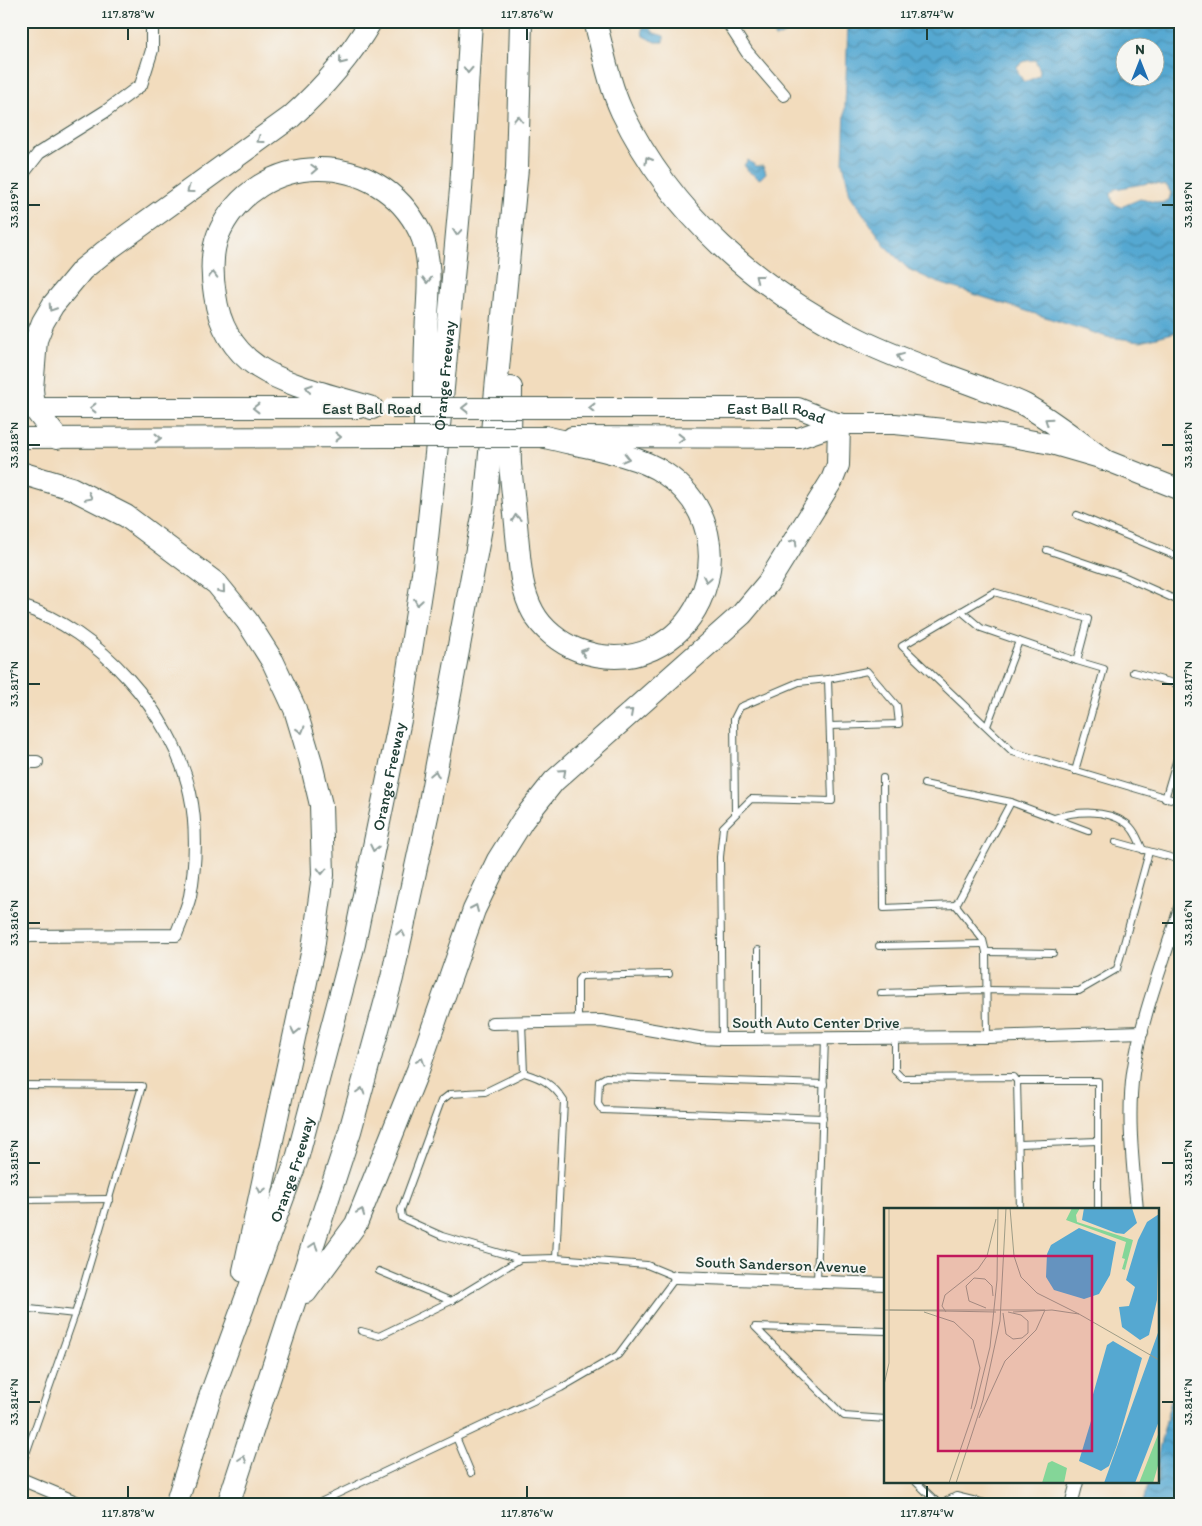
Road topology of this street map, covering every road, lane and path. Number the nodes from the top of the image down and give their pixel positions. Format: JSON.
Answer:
{"nodes":[{"id":1,"x":152,"y":21,"type":"edge"},
{"id":2,"x":371,"y":21,"type":"edge"},
{"id":3,"x":471,"y":21,"type":"edge"},
{"id":4,"x":521,"y":21,"type":"edge"},
{"id":5,"x":595,"y":21,"type":"edge"},
{"id":6,"x":727,"y":21,"type":"edge"},
{"id":7,"x":784,"y":95,"type":"dead end"},
{"id":8,"x":517,"y":168,"type":"junction"},
{"id":9,"x":21,"y":176,"type":"edge"},
{"id":10,"x":28,"y":408,"type":"edge"},
{"id":11,"x":382,"y":408,"type":"junction"},
{"id":12,"x":839,"y":424,"type":"junction"},
{"id":13,"x":545,"y":437,"type":"junction"},
{"id":14,"x":21,"y":438,"type":"edge"},
{"id":15,"x":57,"y":438,"type":"junction"},
{"id":16,"x":1103,"y":459,"type":"junction"},
{"id":17,"x":21,"y":473,"type":"edge"},
{"id":18,"x":1181,"y":490,"type":"edge"},
{"id":19,"x":1077,"y":515,"type":"dead end"},
{"id":20,"x":1047,"y":550,"type":"dead end"},
{"id":21,"x":1181,"y":558,"type":"edge"},
{"id":22,"x":424,"y":567,"type":"junction"},
{"id":23,"x":1181,"y":602,"type":"edge"},
{"id":24,"x":21,"y":606,"type":"edge"},
{"id":25,"x":962,"y":611,"type":"junction"},
{"id":26,"x":1019,"y":641,"type":"junction"},
{"id":27,"x":1077,"y":661,"type":"junction"},
{"id":28,"x":1113,"y":667,"type":"dead end"},
{"id":29,"x":1104,"y":669,"type":"junction"},
{"id":30,"x":1133,"y":672,"type":"dead end"},
{"id":31,"x":828,"y":679,"type":"junction"},
{"id":32,"x":1181,"y":686,"type":"edge"},
{"id":33,"x":830,"y":726,"type":"junction"},
{"id":34,"x":987,"y":726,"type":"junction"},
{"id":35,"x":1181,"y":745,"type":"edge"},
{"id":36,"x":21,"y":762,"type":"edge"},
{"id":37,"x":38,"y":762,"type":"dead end"},
{"id":38,"x":1075,"y":771,"type":"junction"},
{"id":39,"x":883,"y":778,"type":"dead end"},
{"id":40,"x":924,"y":784,"type":"dead end"},
{"id":41,"x":1165,"y":798,"type":"junction"},
{"id":42,"x":1011,"y":802,"type":"junction"},
{"id":43,"x":1181,"y":802,"type":"edge"},
{"id":44,"x":735,"y":813,"type":"junction"},
{"id":45,"x":1054,"y":818,"type":"junction"},
{"id":46,"x":1088,"y":831,"type":"dead end"},
{"id":47,"x":1116,"y":842,"type":"dead end"},
{"id":48,"x":1146,"y":851,"type":"junction"},
{"id":49,"x":1181,"y":860,"type":"edge"},
{"id":50,"x":1181,"y":905,"type":"edge"},
{"id":51,"x":956,"y":906,"type":"junction"},
{"id":52,"x":21,"y":936,"type":"edge"},
{"id":53,"x":983,"y":944,"type":"junction"},
{"id":54,"x":879,"y":946,"type":"dead end"},
{"id":55,"x":758,"y":950,"type":"dead end"},
{"id":56,"x":986,"y":952,"type":"junction"},
{"id":57,"x":1053,"y":953,"type":"dead end"},
{"id":58,"x":669,"y":974,"type":"dead end"},
{"id":59,"x":985,"y":990,"type":"junction"},
{"id":60,"x":881,"y":993,"type":"dead end"},
{"id":61,"x":578,"y":1021,"type":"junction"},
{"id":62,"x":522,"y":1022,"type":"junction"},
{"id":63,"x":492,"y":1023,"type":"dead end"},
{"id":64,"x":1142,"y":1032,"type":"junction"},
{"id":65,"x":988,"y":1037,"type":"junction"},
{"id":66,"x":758,"y":1038,"type":"junction"},
{"id":67,"x":825,"y":1038,"type":"junction"},
{"id":68,"x":895,"y":1038,"type":"junction"},
{"id":69,"x":722,"y":1039,"type":"junction"},
{"id":70,"x":524,"y":1074,"type":"junction"},
{"id":71,"x":1017,"y":1081,"type":"junction"},
{"id":72,"x":824,"y":1084,"type":"junction"},
{"id":73,"x":21,"y":1085,"type":"edge"},
{"id":74,"x":823,"y":1118,"type":"junction"},
{"id":75,"x":1096,"y":1142,"type":"junction"},
{"id":76,"x":1020,"y":1144,"type":"junction"},
{"id":77,"x":110,"y":1199,"type":"junction"},
{"id":78,"x":21,"y":1200,"type":"edge"},
{"id":79,"x":1020,"y":1208,"type":"edge"},
{"id":80,"x":1098,"y":1208,"type":"edge"},
{"id":81,"x":1137,"y":1208,"type":"edge"},
{"id":82,"x":556,"y":1258,"type":"junction"},
{"id":83,"x":520,"y":1259,"type":"junction"},
{"id":84,"x":379,"y":1271,"type":"dead end"},
{"id":85,"x":676,"y":1277,"type":"junction"},
{"id":86,"x":817,"y":1282,"type":"junction"},
{"id":87,"x":884,"y":1284,"type":"edge"},
{"id":88,"x":451,"y":1301,"type":"junction"},
{"id":89,"x":21,"y":1308,"type":"edge"},
{"id":90,"x":293,"y":1309,"type":"junction"},
{"id":91,"x":75,"y":1314,"type":"junction"},
{"id":92,"x":884,"y":1331,"type":"edge"},
{"id":93,"x":361,"y":1332,"type":"dead end"},
{"id":94,"x":226,"y":1354,"type":"junction"},
{"id":95,"x":884,"y":1419,"type":"edge"},
{"id":96,"x":456,"y":1437,"type":"junction"},
{"id":97,"x":21,"y":1468,"type":"edge"},
{"id":98,"x":471,"y":1473,"type":"dead end"},
{"id":99,"x":21,"y":1479,"type":"edge"},
{"id":100,"x":918,"y":1484,"type":"edge"},
{"id":101,"x":1076,"y":1484,"type":"edge"},
{"id":102,"x":939,"y":1504,"type":"edge"},
{"id":103,"x":990,"y":1504,"type":"edge"},
{"id":104,"x":83,"y":1505,"type":"edge"},
{"id":105,"x":176,"y":1505,"type":"edge"},
{"id":106,"x":228,"y":1505,"type":"edge"},
{"id":107,"x":314,"y":1505,"type":"edge"},
{"id":108,"x":1070,"y":1505,"type":"edge"}],
"edges":[{"from":1,"to":9,"type":"street"},
{"from":2,"to":10,"type":"highway","one_way":true},
{"from":3,"to":22,"type":"highway","name":"Orange Freeway","one_way":true},
{"from":8,"to":4,"type":"highway","one_way":true},
{"from":16,"to":5,"type":"highway","one_way":true},
{"from":6,"to":7,"type":"street"},
{"from":13,"to":8,"type":"highway","one_way":true},
{"from":90,"to":8,"type":"highway","one_way":true},
{"from":11,"to":10,"type":"main road","name":"East Ball Road","one_way":true},
{"from":10,"to":15,"type":"highway"},
{"from":12,"to":11,"type":"main road","name":"East Ball Road","one_way":true,"bridge":true},
{"from":11,"to":22,"type":"highway","one_way":true},
{"from":13,"to":12,"type":"main road","name":"East Ball Road","one_way":true},
{"from":12,"to":16,"type":"main road","name":"East Ball Road"},
{"from":90,"to":12,"type":"highway","one_way":true},
{"from":15,"to":13,"type":"main road","name":"East Ball Road","one_way":true,"bridge":true},
{"from":14,"to":15,"type":"main road","name":"East Ball Road"},
{"from":16,"to":18,"type":"main road","name":"East Ball Road"},
{"from":17,"to":94,"type":"highway","one_way":true},
{"from":19,"to":21,"type":"lane"},
{"from":20,"to":23,"type":"lane"},
{"from":22,"to":94,"type":"highway","name":"Orange Freeway","one_way":true},
{"from":24,"to":52,"type":"street"},
{"from":25,"to":26,"type":"lane"},
{"from":25,"to":27,"type":"lane"},
{"from":25,"to":34,"type":"lane"},
{"from":26,"to":27,"type":"lane"},
{"from":26,"to":34,"type":"lane"},
{"from":27,"to":29,"type":"lane"},
{"from":28,"to":29,"type":"lane"},
{"from":29,"to":38,"type":"lane"},
{"from":30,"to":32,"type":"lane"},
{"from":31,"to":33,"type":"lane"},
{"from":31,"to":33,"type":"lane"},
{"from":31,"to":44,"type":"lane"},
{"from":33,"to":44,"type":"lane"},
{"from":34,"to":38,"type":"lane"},
{"from":35,"to":41,"type":"lane"},
{"from":36,"to":37,"type":"street"},
{"from":38,"to":41,"type":"lane"},
{"from":39,"to":51,"type":"lane"},
{"from":40,"to":42,"type":"lane"},
{"from":41,"to":43,"type":"lane"},
{"from":42,"to":45,"type":"lane"},
{"from":42,"to":51,"type":"lane"},
{"from":44,"to":69,"type":"lane"},
{"from":45,"to":46,"type":"lane"},
{"from":45,"to":48,"type":"lane"},
{"from":47,"to":48,"type":"lane"},
{"from":48,"to":49,"type":"lane"},
{"from":48,"to":59,"type":"lane"},
{"from":50,"to":64,"type":"street"},
{"from":51,"to":53,"type":"lane"},
{"from":53,"to":54,"type":"lane"},
{"from":53,"to":56,"type":"lane"},
{"from":55,"to":66,"type":"lane"},
{"from":56,"to":57,"type":"lane"},
{"from":56,"to":59,"type":"lane"},
{"from":58,"to":61,"type":"lane"},
{"from":59,"to":60,"type":"lane"},
{"from":59,"to":65,"type":"lane"},
{"from":61,"to":62,"type":"street","name":"South Auto Center Drive"},
{"from":61,"to":69,"type":"street","name":"South Auto Center Drive"},
{"from":62,"to":63,"type":"street","name":"South Auto Center Drive"},
{"from":62,"to":70,"type":"lane"},
{"from":64,"to":65,"type":"street","name":"South Auto Center Drive"},
{"from":64,"to":81,"type":"street"},
{"from":65,"to":68,"type":"street","name":"South Auto Center Drive"},
{"from":66,"to":67,"type":"street","name":"South Auto Center Drive"},
{"from":66,"to":69,"type":"street","name":"South Auto Center Drive"},
{"from":67,"to":68,"type":"street","name":"South Auto Center Drive"},
{"from":67,"to":72,"type":"lane"},
{"from":68,"to":71,"type":"lane"},
{"from":70,"to":82,"type":"lane"},
{"from":70,"to":83,"type":"lane"},
{"from":71,"to":75,"type":"lane"},
{"from":71,"to":76,"type":"lane"},
{"from":72,"to":74,"type":"lane"},
{"from":72,"to":74,"type":"lane"},
{"from":73,"to":77,"type":"lane"},
{"from":74,"to":86,"type":"lane"},
{"from":75,"to":76,"type":"lane"},
{"from":75,"to":80,"type":"lane"},
{"from":76,"to":79,"type":"lane"},
{"from":77,"to":78,"type":"lane"},
{"from":77,"to":91,"type":"lane"},
{"from":82,"to":83,"type":"lane"},
{"from":82,"to":85,"type":"lane"},
{"from":83,"to":88,"type":"lane"},
{"from":84,"to":88,"type":"lane"},
{"from":85,"to":86,"type":"street","name":"South Sanderson Avenue"},
{"from":85,"to":96,"type":"lane"},
{"from":86,"to":87,"type":"street","name":"South Sanderson Avenue"},
{"from":88,"to":93,"type":"lane"},
{"from":89,"to":91,"type":"lane"},
{"from":106,"to":90,"type":"highway","one_way":true},
{"from":91,"to":97,"type":"lane"},
{"from":92,"to":95,"type":"lane"},
{"from":94,"to":105,"type":"highway","name":"Orange Freeway"},
{"from":96,"to":98,"type":"lane"},
{"from":96,"to":107,"type":"lane"},
{"from":99,"to":104,"type":"street"},
{"from":100,"to":102,"type":"lane"},
{"from":101,"to":108,"type":"street"},
{"from":102,"to":103,"type":"lane"}]}
